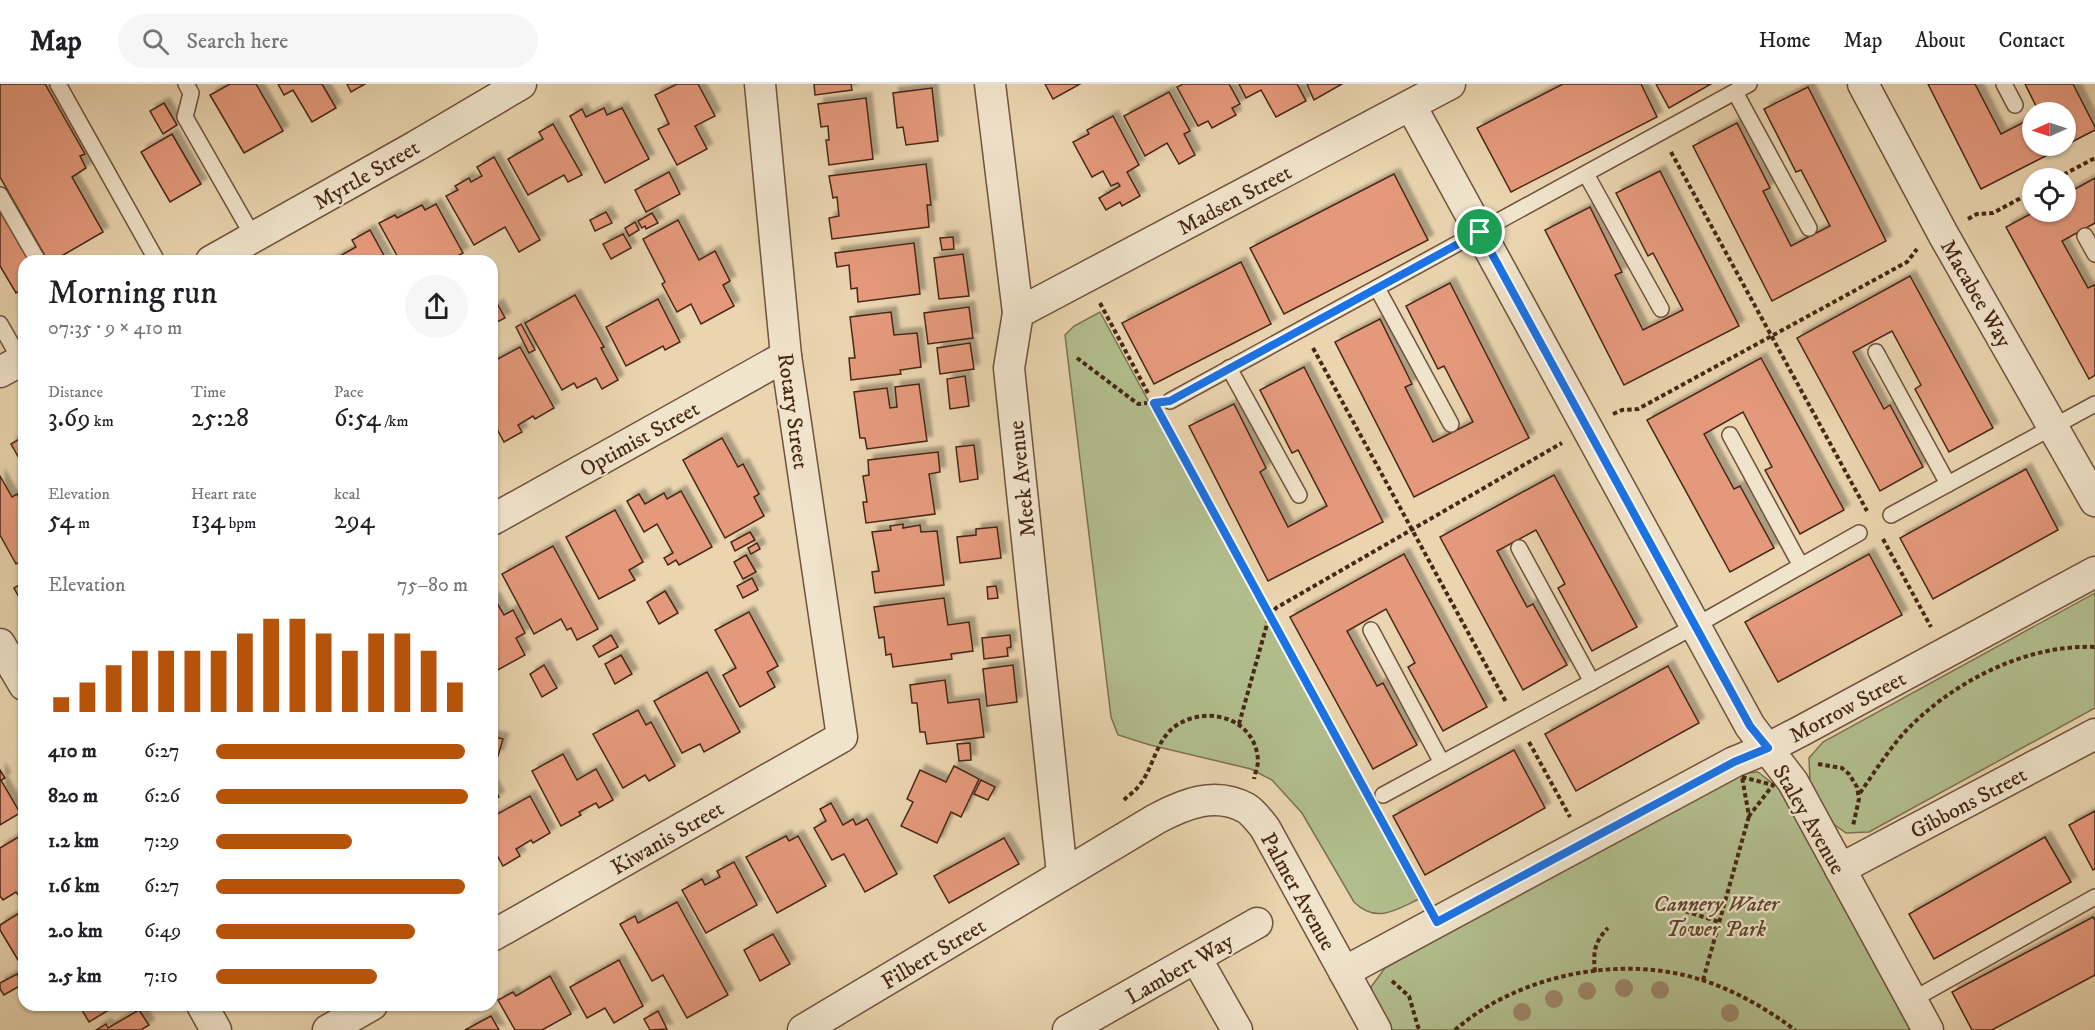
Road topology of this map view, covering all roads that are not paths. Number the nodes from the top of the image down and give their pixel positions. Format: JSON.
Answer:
{"nodes":[{"id":1,"x":58,"y":84,"type":"edge"},
{"id":2,"x":186,"y":84,"type":"edge"},
{"id":3,"x":521,"y":84,"type":"edge"},
{"id":4,"x":760,"y":84,"type":"edge"},
{"id":5,"x":990,"y":84,"type":"edge"},
{"id":6,"x":1450,"y":84,"type":"edge"},
{"id":7,"x":1749,"y":84,"type":"edge"},
{"id":8,"x":1863,"y":84,"type":"edge"},
{"id":9,"x":2004,"y":84,"type":"edge"},
{"id":10,"x":1735,"y":92,"type":"junction"},
{"id":11,"x":2015,"y":105,"type":"dead end"},
{"id":12,"x":1411,"y":106,"type":"junction"},
{"id":13,"x":1586,"y":174,"type":"junction"},
{"id":14,"x":0,"y":195,"type":"edge"},
{"id":15,"x":1809,"y":228,"type":"dead end"},
{"id":16,"x":1480,"y":232,"type":"junction"},
{"id":17,"x":2085,"y":236,"type":"dead end"},
{"id":18,"x":254,"y":237,"type":"junction"},
{"id":19,"x":2095,"y":254,"type":"edge"},
{"id":20,"x":35,"y":255,"type":"edge"},
{"id":21,"x":154,"y":255,"type":"edge"},
{"id":22,"x":222,"y":255,"type":"edge"},
{"id":23,"x":1377,"y":288,"type":"junction"},
{"id":24,"x":1661,"y":309,"type":"dead end"},
{"id":25,"x":1018,"y":313,"type":"junction"},
{"id":26,"x":0,"y":324,"type":"edge"},
{"id":27,"x":1876,"y":352,"type":"dead end"},
{"id":28,"x":786,"y":356,"type":"junction"},
{"id":29,"x":15,"y":364,"type":"edge"},
{"id":30,"x":1229,"y":368,"type":"junction"},
{"id":31,"x":1170,"y":401,"type":"road end"},
{"id":32,"x":2095,"y":404,"type":"edge"},
{"id":33,"x":1451,"y":424,"type":"dead end"},
{"id":34,"x":2053,"y":427,"type":"junction"},
{"id":35,"x":1730,"y":435,"type":"dead end"},
{"id":36,"x":1948,"y":484,"type":"junction"},
{"id":37,"x":1299,"y":495,"type":"dead end"},
{"id":38,"x":2095,"y":501,"type":"edge"},
{"id":39,"x":1891,"y":515,"type":"dead end"},
{"id":40,"x":498,"y":517,"type":"edge"},
{"id":41,"x":1860,"y":533,"type":"dead end"},
{"id":42,"x":1519,"y":548,"type":"dead end"},
{"id":43,"x":1801,"y":566,"type":"junction"},
{"id":44,"x":2095,"y":572,"type":"edge"},
{"id":45,"x":1695,"y":626,"type":"junction"},
{"id":46,"x":1371,"y":630,"type":"dead end"},
{"id":47,"x":0,"y":644,"type":"edge"},
{"id":48,"x":18,"y":675,"type":"edge"},
{"id":49,"x":1592,"y":682,"type":"junction"},
{"id":50,"x":2095,"y":734,"type":"edge"},
{"id":51,"x":842,"y":737,"type":"joint"},
{"id":52,"x":1768,"y":748,"type":"junction"},
{"id":53,"x":1442,"y":763,"type":"junction"},
{"id":54,"x":1383,"y":795,"type":"dead end"},
{"id":55,"x":1840,"y":869,"type":"junction"},
{"id":56,"x":1062,"y":874,"type":"junction"},
{"id":57,"x":2095,"y":897,"type":"edge"},
{"id":58,"x":1257,"y":923,"type":"dead end"},
{"id":59,"x":498,"y":933,"type":"edge"},
{"id":60,"x":1196,"y":958,"type":"junction"},
{"id":61,"x":1344,"y":972,"type":"junction"},
{"id":62,"x":1912,"y":999,"type":"junction"},
{"id":63,"x":205,"y":1011,"type":"edge"},
{"id":64,"x":361,"y":1011,"type":"edge"},
{"id":65,"x":847,"y":1019,"type":"edge"},
{"id":66,"x":216,"y":1030,"type":"edge"},
{"id":67,"x":328,"y":1030,"type":"edge"},
{"id":68,"x":803,"y":1030,"type":"edge"},
{"id":69,"x":1068,"y":1030,"type":"edge"},
{"id":70,"x":1237,"y":1030,"type":"edge"},
{"id":71,"x":1376,"y":1030,"type":"edge"},
{"id":72,"x":1928,"y":1030,"type":"edge"}],
"edges":[{"from":1,"to":21,"type":"lane"},
{"from":2,"to":18,"type":"lane"},
{"from":3,"to":18,"type":"street","name":"Myrtle Street"},
{"from":4,"to":28,"type":"street","name":"Rotary Street"},
{"from":5,"to":25,"type":"street","name":"Meek Avenue"},
{"from":6,"to":12,"type":"street","name":"Madsen Street"},
{"from":7,"to":10,"type":"lane"},
{"from":8,"to":34,"type":"street","name":"Macabee Way"},
{"from":9,"to":11,"type":"lane"},
{"from":10,"to":13,"type":"lane"},
{"from":10,"to":15,"type":"lane"},
{"from":12,"to":16,"type":"street","name":"Staley Avenue"},
{"from":12,"to":25,"type":"street","name":"Madsen Street"},
{"from":13,"to":16,"type":"lane"},
{"from":13,"to":24,"type":"lane"},
{"from":14,"to":20,"type":"lane"},
{"from":16,"to":23,"type":"lane"},
{"from":16,"to":45,"type":"street","name":"Staley Avenue"},
{"from":17,"to":19,"type":"lane"},
{"from":18,"to":22,"type":"street","name":"Myrtle Street"},
{"from":23,"to":30,"type":"lane"},
{"from":23,"to":33,"type":"lane"},
{"from":25,"to":56,"type":"street","name":"Meek Avenue"},
{"from":26,"to":29,"type":"lane"},
{"from":27,"to":36,"type":"lane"},
{"from":28,"to":40,"type":"street","name":"Optimist Street"},
{"from":28,"to":51,"type":"street","name":"Rotary Street"},
{"from":30,"to":31,"type":"lane"},
{"from":30,"to":37,"type":"lane"},
{"from":32,"to":34,"type":"lane"},
{"from":34,"to":36,"type":"lane"},
{"from":34,"to":38,"type":"street","name":"Macabee Way"},
{"from":35,"to":43,"type":"lane"},
{"from":36,"to":39,"type":"lane"},
{"from":41,"to":43,"type":"lane"},
{"from":42,"to":49,"type":"lane"},
{"from":43,"to":45,"type":"lane"},
{"from":44,"to":52,"type":"street","name":"Morrow Street"},
{"from":45,"to":49,"type":"lane"},
{"from":45,"to":52,"type":"street","name":"Staley Avenue"},
{"from":46,"to":53,"type":"lane"},
{"from":47,"to":48,"type":"street"},
{"from":49,"to":53,"type":"lane"},
{"from":50,"to":55,"type":"street","name":"Gibbons Street"},
{"from":51,"to":59,"type":"street","name":"Kiwanis Street"},
{"from":52,"to":55,"type":"street","name":"Staley Avenue"},
{"from":52,"to":61,"type":"street","name":"Morrow Street"},
{"from":53,"to":54,"type":"lane"},
{"from":55,"to":62,"type":"street","name":"Staley Avenue"},
{"from":56,"to":61,"type":"street","name":"Palmer Avenue"},
{"from":56,"to":65,"type":"street","name":"Filbert Street"},
{"from":57,"to":62,"type":"lane"},
{"from":58,"to":60,"type":"street","name":"Lambert Way"},
{"from":60,"to":69,"type":"street","name":"Lambert Way"},
{"from":60,"to":70,"type":"street"},
{"from":61,"to":71,"type":"street","name":"Palmer Avenue"},
{"from":62,"to":72,"type":"street","name":"Staley Avenue"},
{"from":63,"to":66,"type":"street"},
{"from":64,"to":67,"type":"street"},
{"from":65,"to":68,"type":"street","name":"Filbert Street"}]}
